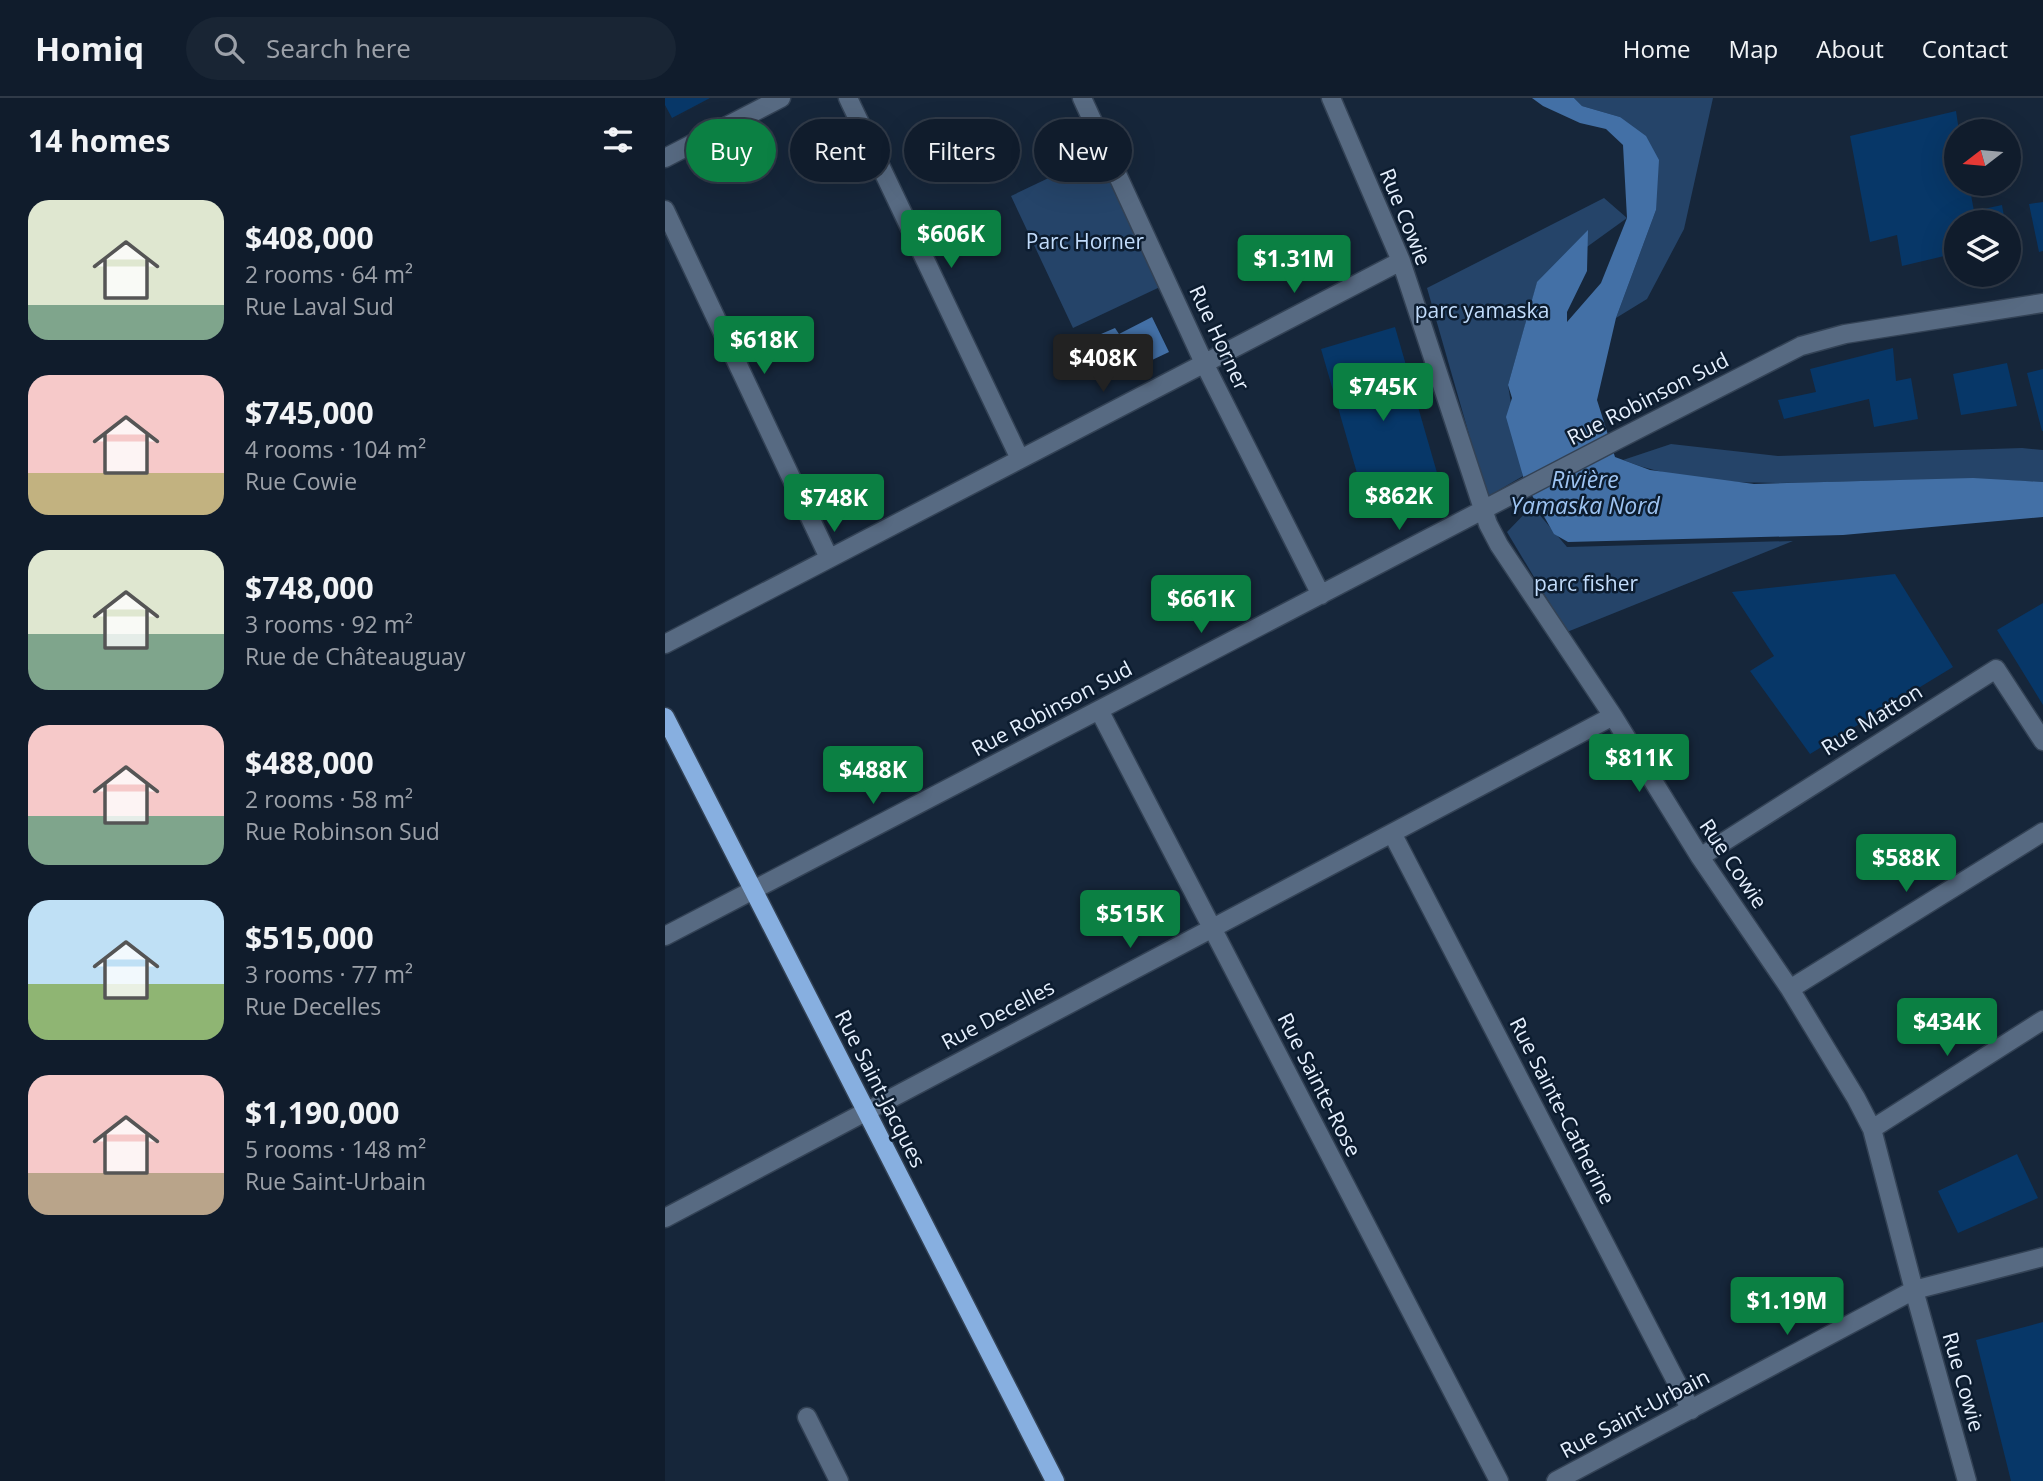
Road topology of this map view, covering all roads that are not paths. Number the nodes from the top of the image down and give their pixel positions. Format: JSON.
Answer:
{"nodes":[{"id":1,"x":781,"y":98,"type":"edge"},
{"id":2,"x":848,"y":98,"type":"edge"},
{"id":3,"x":1082,"y":98,"type":"edge"},
{"id":4,"x":1331,"y":98,"type":"edge"},
{"id":5,"x":665,"y":158,"type":"edge"},
{"id":6,"x":665,"y":210,"type":"edge"},
{"id":7,"x":1401,"y":261,"type":"junction"},
{"id":8,"x":2043,"y":303,"type":"edge"},
{"id":9,"x":1204,"y":363,"type":"junction"},
{"id":10,"x":1020,"y":459,"type":"junction"},
{"id":11,"x":1489,"y":507,"type":"junction"},
{"id":12,"x":829,"y":558,"type":"junction"},
{"id":13,"x":1321,"y":595,"type":"junction"},
{"id":14,"x":665,"y":644,"type":"edge"},
{"id":15,"x":1099,"y":710,"type":"junction"},
{"id":16,"x":1613,"y":716,"type":"junction"},
{"id":17,"x":665,"y":717,"type":"edge"},
{"id":18,"x":2043,"y":741,"type":"edge"},
{"id":19,"x":2043,"y":832,"type":"edge"},
{"id":20,"x":1392,"y":833,"type":"junction"},
{"id":21,"x":1700,"y":857,"type":"junction"},
{"id":22,"x":753,"y":890,"type":"junction"},
{"id":23,"x":1212,"y":928,"type":"junction"},
{"id":24,"x":665,"y":936,"type":"edge"},
{"id":25,"x":1790,"y":989,"type":"junction"},
{"id":26,"x":2043,"y":1020,"type":"edge"},
{"id":27,"x":866,"y":1111,"type":"junction"},
{"id":28,"x":1872,"y":1129,"type":"junction"},
{"id":29,"x":665,"y":1217,"type":"edge"},
{"id":30,"x":2043,"y":1256,"type":"edge"},
{"id":31,"x":1914,"y":1290,"type":"junction"},
{"id":32,"x":1691,"y":1410,"type":"junction"},
{"id":33,"x":807,"y":1417,"type":"dead end"},
{"id":34,"x":839,"y":1481,"type":"edge"},
{"id":35,"x":1055,"y":1481,"type":"edge"},
{"id":36,"x":1499,"y":1481,"type":"edge"},
{"id":37,"x":1556,"y":1481,"type":"edge"},
{"id":38,"x":1967,"y":1481,"type":"edge"}],
"edges":[{"from":1,"to":5,"type":"street"},
{"from":2,"to":10,"type":"street"},
{"from":3,"to":9,"type":"street","name":"Rue Horner"},
{"from":4,"to":7,"type":"street","name":"Rue Cowie"},
{"from":6,"to":12,"type":"street"},
{"from":7,"to":9,"type":"street"},
{"from":7,"to":11,"type":"street","name":"Rue Cowie"},
{"from":8,"to":11,"type":"street","name":"Rue Robinson Sud"},
{"from":9,"to":10,"type":"street"},
{"from":9,"to":13,"type":"street","name":"Rue Horner"},
{"from":10,"to":12,"type":"street"},
{"from":11,"to":13,"type":"street","name":"Rue Robinson Sud"},
{"from":11,"to":16,"type":"street","name":"Rue Cowie"},
{"from":12,"to":14,"type":"street"},
{"from":13,"to":15,"type":"street","name":"Rue Robinson Sud"},
{"from":15,"to":22,"type":"street","name":"Rue Robinson Sud"},
{"from":15,"to":23,"type":"street","name":"Rue Sainte-Rose"},
{"from":16,"to":20,"type":"street","name":"Rue Decelles"},
{"from":16,"to":21,"type":"street","name":"Rue Cowie"},
{"from":17,"to":22,"type":"main road","name":"Rue Saint-Jacques"},
{"from":18,"to":21,"type":"street","name":"Rue Matton"},
{"from":19,"to":25,"type":"street"},
{"from":20,"to":23,"type":"street","name":"Rue Decelles"},
{"from":20,"to":32,"type":"street","name":"Rue Sainte-Catherine"},
{"from":21,"to":25,"type":"street","name":"Rue Cowie"},
{"from":22,"to":24,"type":"street","name":"Rue Robinson Sud"},
{"from":22,"to":27,"type":"main road","name":"Rue Saint-Jacques"},
{"from":23,"to":27,"type":"street","name":"Rue Decelles"},
{"from":23,"to":36,"type":"street","name":"Rue Sainte-Rose"},
{"from":25,"to":28,"type":"street","name":"Rue Cowie"},
{"from":26,"to":28,"type":"street"},
{"from":27,"to":29,"type":"street","name":"Rue Decelles"},
{"from":27,"to":35,"type":"main road","name":"Rue Saint-Jacques"},
{"from":28,"to":31,"type":"street","name":"Rue Cowie"},
{"from":30,"to":31,"type":"street","name":"Rue Saint-Urbain"},
{"from":31,"to":32,"type":"street","name":"Rue Saint-Urbain"},
{"from":31,"to":38,"type":"street","name":"Rue Cowie"},
{"from":32,"to":37,"type":"street","name":"Rue Saint-Urbain"},
{"from":33,"to":34,"type":"street"}]}
